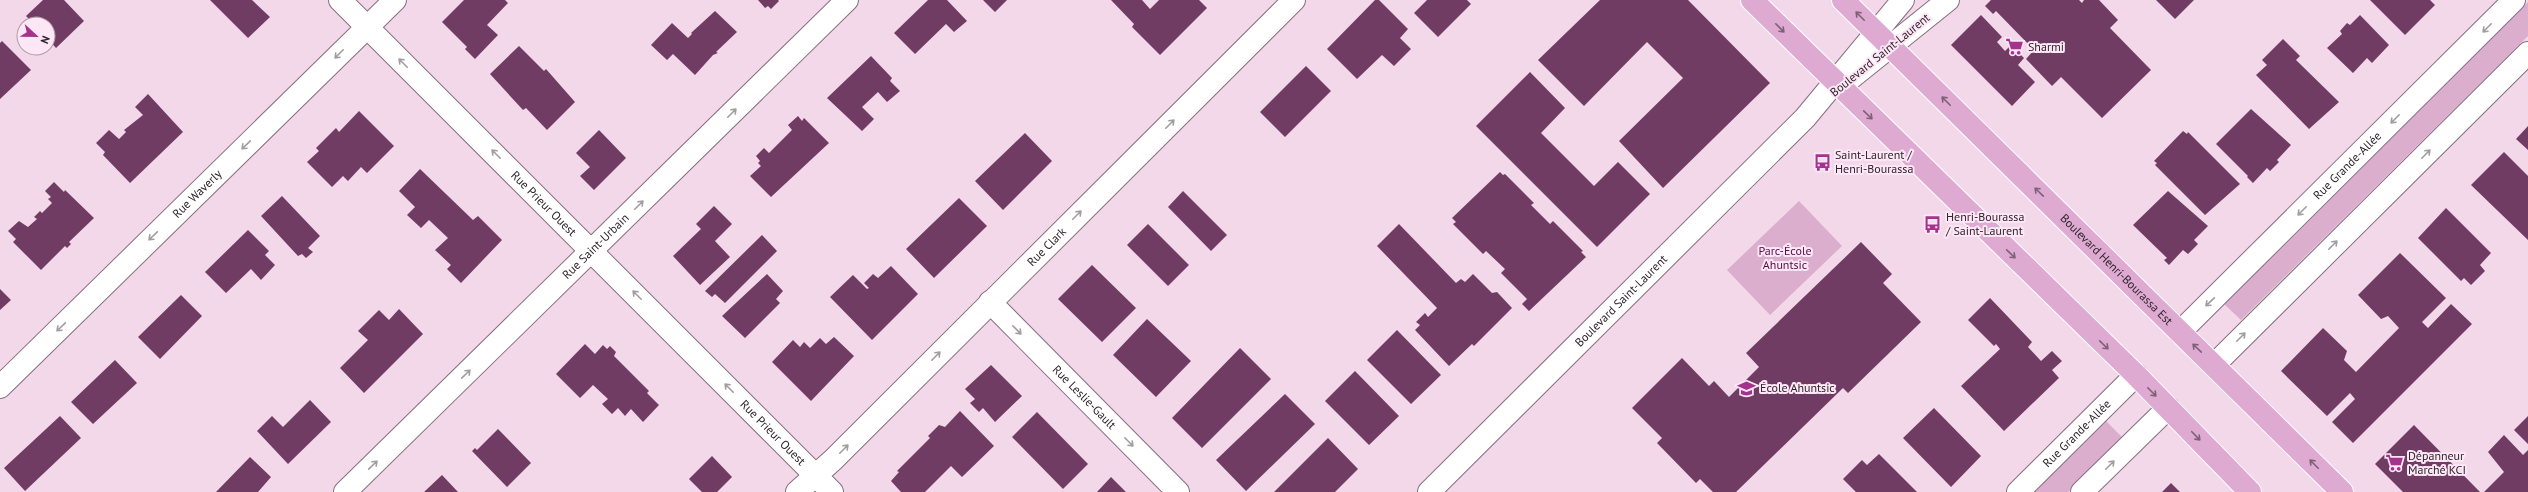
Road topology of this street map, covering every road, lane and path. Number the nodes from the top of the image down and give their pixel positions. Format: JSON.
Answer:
{"nodes":[{"id":1,"x":340,"y":0,"type":"edge"},
{"id":2,"x":394,"y":0,"type":"edge"},
{"id":3,"x":847,"y":0,"type":"edge"},
{"id":4,"x":1294,"y":0,"type":"edge"},
{"id":5,"x":1752,"y":0,"type":"edge"},
{"id":6,"x":1843,"y":0,"type":"edge"},
{"id":7,"x":1903,"y":0,"type":"edge"},
{"id":8,"x":1948,"y":0,"type":"edge"},
{"id":9,"x":2514,"y":0,"type":"edge"},
{"id":10,"x":367,"y":27,"type":"junction"},
{"id":11,"x":1876,"y":32,"type":"junction"},
{"id":12,"x":1891,"y":47,"type":"junction"},
{"id":13,"x":2528,"y":53,"type":"edge"},
{"id":14,"x":1838,"y":85,"type":"junction"},
{"id":15,"x":593,"y":251,"type":"junction"},
{"id":16,"x":990,"y":302,"type":"junction"},
{"id":17,"x":2180,"y":332,"type":"junction"},
{"id":18,"x":2214,"y":364,"type":"junction"},
{"id":19,"x":2136,"y":375,"type":"junction"},
{"id":20,"x":0,"y":387,"type":"edge"},
{"id":21,"x":2168,"y":408,"type":"junction"},
{"id":22,"x":815,"y":475,"type":"junction"},
{"id":23,"x":345,"y":492,"type":"edge"},
{"id":24,"x":797,"y":492,"type":"edge"},
{"id":25,"x":832,"y":492,"type":"edge"},
{"id":26,"x":1178,"y":492,"type":"edge"},
{"id":27,"x":1429,"y":492,"type":"edge"},
{"id":28,"x":2018,"y":492,"type":"edge"},
{"id":29,"x":2082,"y":492,"type":"edge"},
{"id":30,"x":2250,"y":492,"type":"edge"},
{"id":31,"x":2342,"y":492,"type":"edge"}],
"edges":[{"from":1,"to":10,"type":"street","name":"Rue Prieur Ouest"},
{"from":2,"to":10,"type":"street","name":"Rue Waverly"},
{"from":15,"to":3,"type":"street","name":"Rue Saint-Urbain","one_way":true},
{"from":16,"to":4,"type":"street","name":"Rue Clark","one_way":true},
{"from":5,"to":14,"type":"main road","one_way":true},
{"from":11,"to":6,"type":"main road","name":"Boulevard Henri-Bourassa Est","one_way":true},
{"from":7,"to":11,"type":"street","name":"Boulevard Saint-Laurent"},
{"from":8,"to":12,"type":"street","name":"Boulevard Saint-Laurent"},
{"from":9,"to":17,"type":"street","name":"Rue Grande-Allée","one_way":true},
{"from":15,"to":10,"type":"street","name":"Rue Prieur Ouest","one_way":true},
{"from":10,"to":20,"type":"street","name":"Rue Waverly","one_way":true},
{"from":11,"to":12,"type":"main road","name":"Boulevard Henri-Bourassa Est"},
{"from":11,"to":14,"type":"street","name":"Boulevard Saint-Laurent"},
{"from":12,"to":14,"type":"street","name":"Boulevard Saint-Laurent"},
{"from":17,"to":12,"type":"main road","name":"Boulevard Henri-Bourassa Est","one_way":true},
{"from":18,"to":13,"type":"street","one_way":true},
{"from":14,"to":19,"type":"main road","one_way":true},
{"from":14,"to":27,"type":"street","name":"Boulevard Saint-Laurent"},
{"from":22,"to":15,"type":"street","name":"Rue Prieur Ouest","one_way":true},
{"from":23,"to":15,"type":"street","name":"Rue Saint-Urbain","one_way":true},
{"from":22,"to":16,"type":"street","name":"Rue Clark","one_way":true},
{"from":16,"to":26,"type":"street","name":"Rue Leslie-Gault","one_way":true},
{"from":18,"to":17,"type":"main road","name":"Boulevard Henri-Bourassa Est","one_way":true},
{"from":31,"to":18,"type":"main road","name":"Boulevard Henri-Bourassa Est","one_way":true},
{"from":19,"to":21,"type":"main road","one_way":true},
{"from":19,"to":28,"type":"street","name":"Rue Grande-Allée"},
{"from":29,"to":21,"type":"street","one_way":true},
{"from":21,"to":30,"type":"main road","one_way":true},
{"from":22,"to":24,"type":"street","name":"Rue Clark"},
{"from":22,"to":25,"type":"street","name":"Rue Prieur Ouest"}]}
